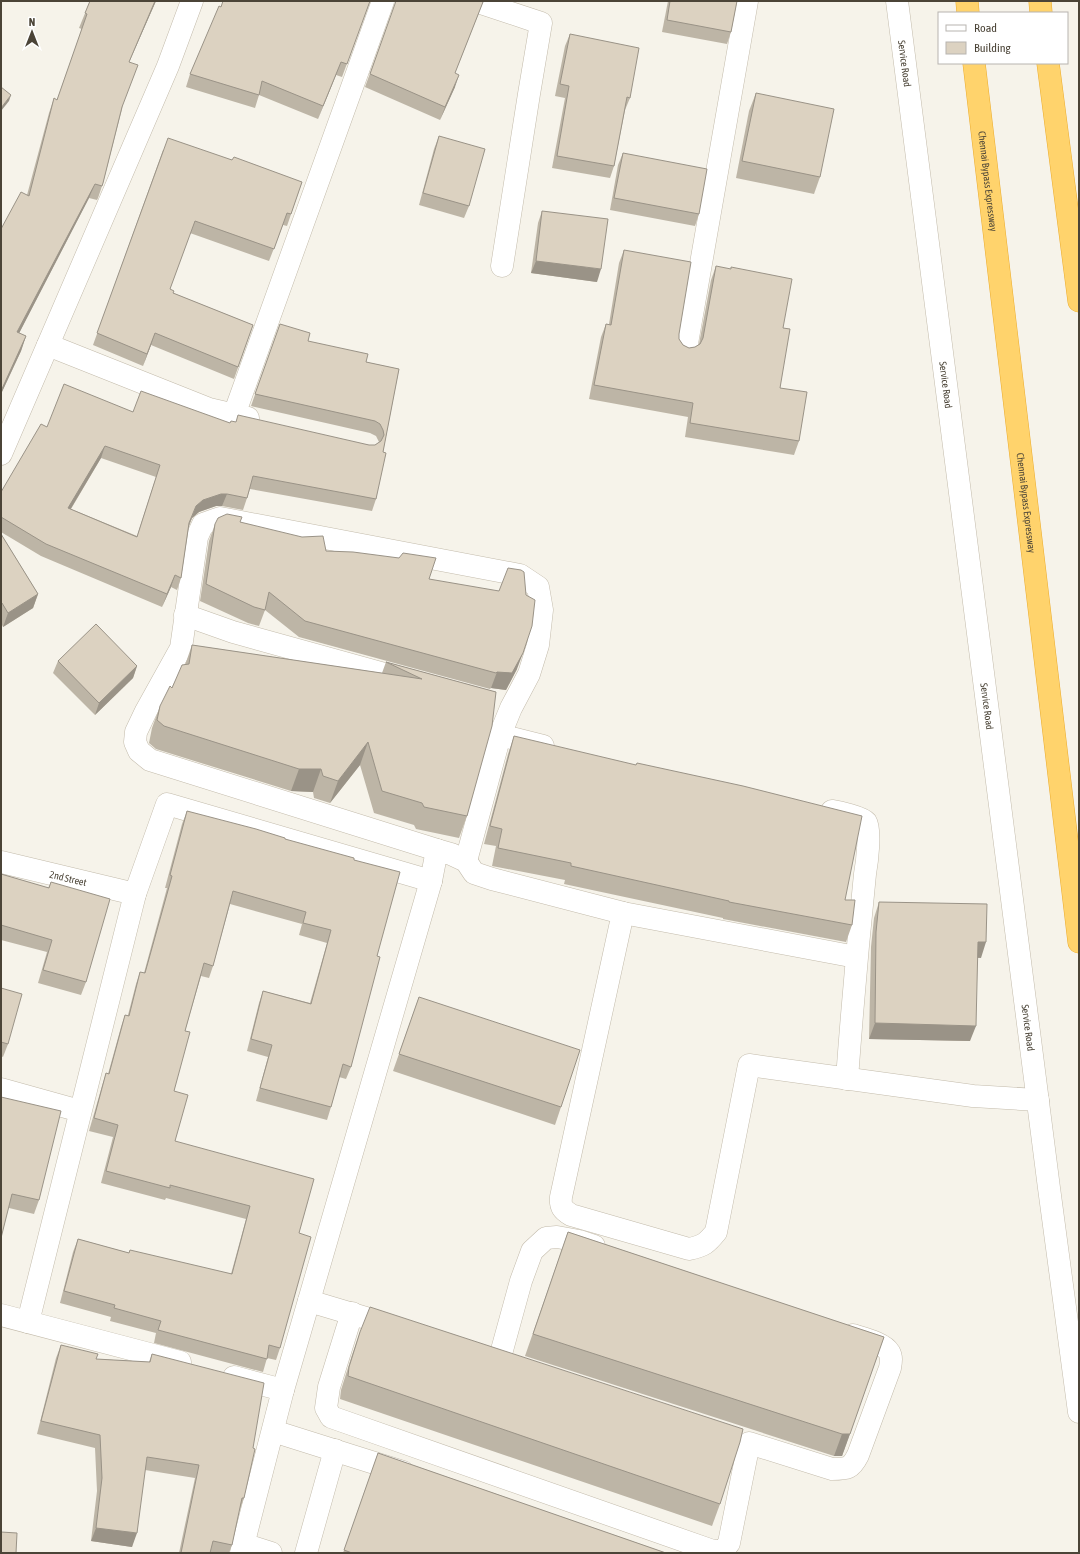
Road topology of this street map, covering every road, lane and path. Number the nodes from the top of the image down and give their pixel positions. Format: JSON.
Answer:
{"nodes":[{"id":1,"x":192,"y":1,"type":"edge"},
{"id":2,"x":383,"y":1,"type":"edge"},
{"id":3,"x":475,"y":1,"type":"edge"},
{"id":4,"x":746,"y":1,"type":"edge"},
{"id":5,"x":897,"y":1,"type":"edge"},
{"id":6,"x":967,"y":1,"type":"edge"},
{"id":7,"x":1040,"y":1,"type":"edge"},
{"id":8,"x":968,"y":12,"type":"edge"},
{"id":9,"x":1041,"y":12,"type":"edge"},
{"id":10,"x":974,"y":64,"type":"edge"},
{"id":11,"x":1048,"y":64,"type":"edge"},
{"id":12,"x":502,"y":266,"type":"dead end"},
{"id":13,"x":1079,"y":302,"type":"edge"},
{"id":14,"x":48,"y":345,"type":"junction"},
{"id":15,"x":686,"y":349,"type":"edge"},
{"id":16,"x":234,"y":414,"type":"junction"},
{"id":17,"x":271,"y":423,"type":"edge"},
{"id":18,"x":1,"y":454,"type":"edge"},
{"id":19,"x":185,"y":614,"type":"junction"},
{"id":20,"x":427,"y":685,"type":"edge"},
{"id":21,"x":500,"y":735,"type":"junction"},
{"id":22,"x":562,"y":750,"type":"edge"},
{"id":23,"x":814,"y":807,"type":"edge"},
{"id":24,"x":437,"y":850,"type":"junction"},
{"id":25,"x":466,"y":861,"type":"junction"},
{"id":26,"x":1,"y":862,"type":"edge"},
{"id":27,"x":431,"y":880,"type":"junction"},
{"id":28,"x":135,"y":894,"type":"junction"},
{"id":29,"x":623,"y":914,"type":"junction"},
{"id":30,"x":1079,"y":942,"type":"edge"},
{"id":31,"x":856,"y":957,"type":"junction"},
{"id":32,"x":847,"y":1080,"type":"junction"},
{"id":33,"x":1,"y":1089,"type":"edge"},
{"id":34,"x":1038,"y":1100,"type":"junction"},
{"id":35,"x":80,"y":1111,"type":"junction"},
{"id":36,"x":609,"y":1252,"type":"edge"},
{"id":37,"x":309,"y":1301,"type":"junction"},
{"id":38,"x":352,"y":1313,"type":"junction"},
{"id":39,"x":1,"y":1315,"type":"edge"},
{"id":40,"x":28,"y":1322,"type":"junction"},
{"id":41,"x":382,"y":1323,"type":"edge"},
{"id":42,"x":834,"y":1329,"type":"edge"},
{"id":43,"x":477,"y":1354,"type":"edge"},
{"id":44,"x":283,"y":1390,"type":"junction"},
{"id":45,"x":1079,"y":1412,"type":"edge"},
{"id":46,"x":273,"y":1431,"type":"junction"},
{"id":47,"x":727,"y":1436,"type":"edge"},
{"id":48,"x":749,"y":1443,"type":"junction"},
{"id":49,"x":335,"y":1450,"type":"junction"},
{"id":50,"x":418,"y":1477,"type":"edge"},
{"id":51,"x":242,"y":1549,"type":"edge"},
{"id":52,"x":271,"y":1553,"type":"edge"},
{"id":53,"x":306,"y":1553,"type":"edge"}],
"edges":[{"from":1,"to":14,"type":"street"},
{"from":2,"to":16,"type":"street"},
{"from":3,"to":12,"type":"street"},
{"from":4,"to":15,"type":"street"},
{"from":5,"to":34,"type":"street","name":"Service Road"},
{"from":6,"to":8,"type":"highway"},
{"from":7,"to":9,"type":"highway"},
{"from":10,"to":30,"type":"highway","name":"Chennai Bypass Expressway"},
{"from":11,"to":13,"type":"highway"},
{"from":14,"to":16,"type":"street"},
{"from":14,"to":18,"type":"street"},
{"from":16,"to":17,"type":"street"},
{"from":19,"to":20,"type":"street"},
{"from":19,"to":21,"type":"street"},
{"from":19,"to":24,"type":"street"},
{"from":21,"to":22,"type":"street"},
{"from":21,"to":25,"type":"street"},
{"from":23,"to":31,"type":"street"},
{"from":24,"to":25,"type":"street"},
{"from":24,"to":27,"type":"street"},
{"from":25,"to":29,"type":"street"},
{"from":26,"to":28,"type":"street","name":"2nd Street"},
{"from":27,"to":28,"type":"street"},
{"from":27,"to":37,"type":"street"},
{"from":28,"to":35,"type":"street"},
{"from":29,"to":31,"type":"street"},
{"from":29,"to":32,"type":"street"},
{"from":31,"to":32,"type":"street"},
{"from":32,"to":34,"type":"street"},
{"from":33,"to":35,"type":"street"},
{"from":34,"to":45,"type":"street","name":"Service Road"},
{"from":35,"to":40,"type":"street"},
{"from":36,"to":43,"type":"street"},
{"from":37,"to":38,"type":"street"},
{"from":37,"to":44,"type":"street"},
{"from":38,"to":41,"type":"street"},
{"from":38,"to":48,"type":"street"},
{"from":39,"to":40,"type":"street"},
{"from":40,"to":44,"type":"street"},
{"from":42,"to":48,"type":"street"},
{"from":44,"to":46,"type":"street"},
{"from":46,"to":49,"type":"street"},
{"from":46,"to":51,"type":"street"},
{"from":47,"to":48,"type":"street"},
{"from":49,"to":50,"type":"street"},
{"from":49,"to":53,"type":"street"},
{"from":51,"to":52,"type":"street"}]}
